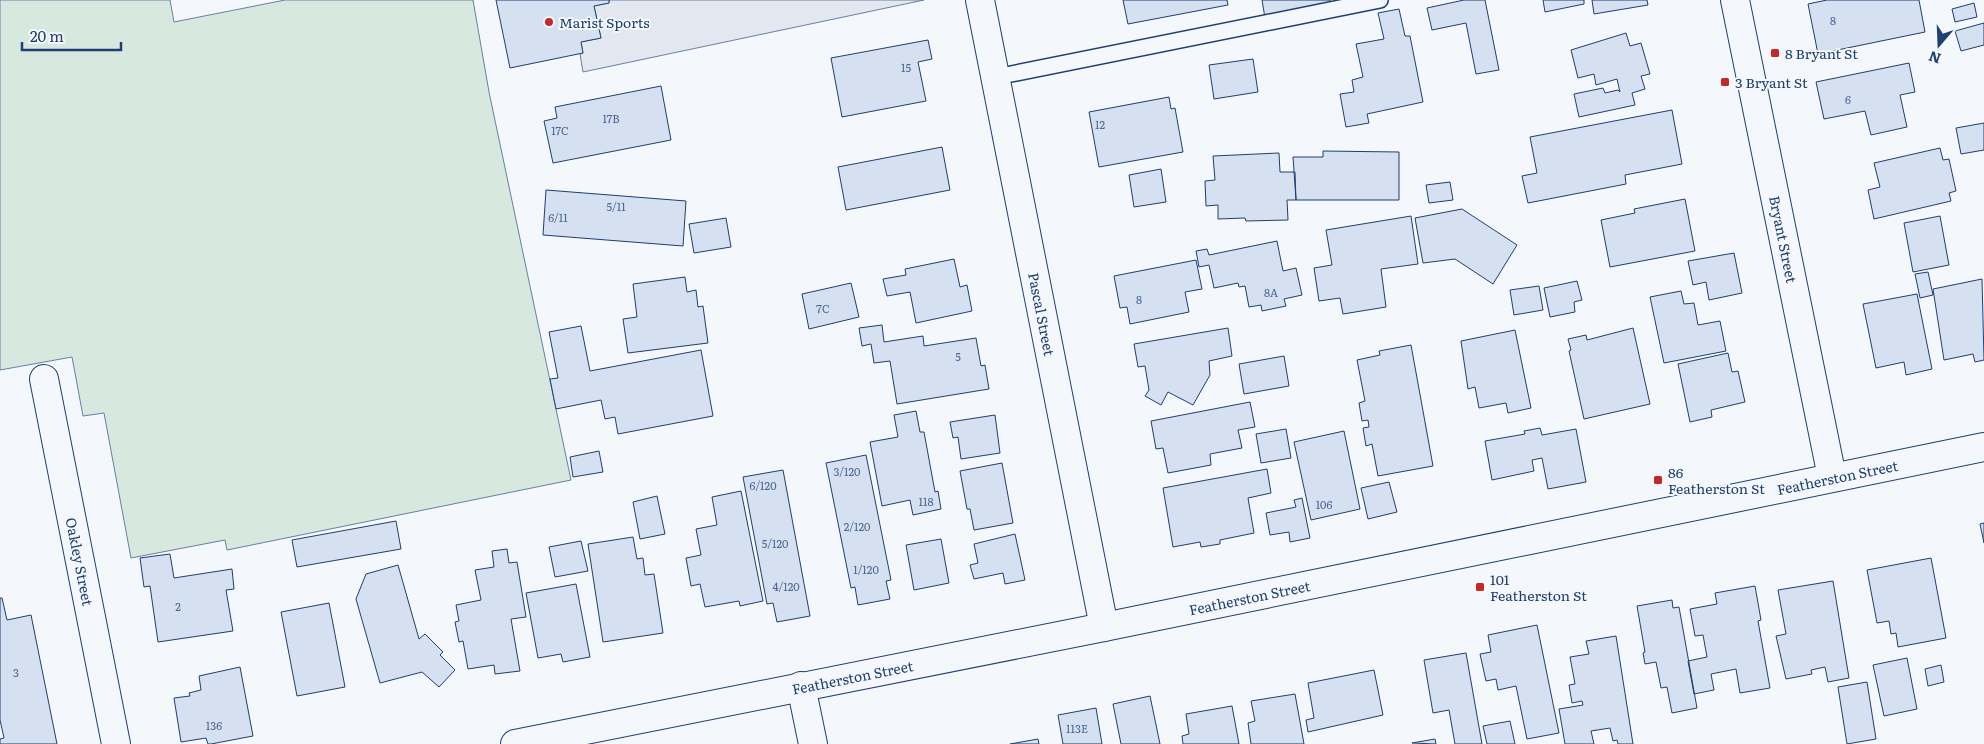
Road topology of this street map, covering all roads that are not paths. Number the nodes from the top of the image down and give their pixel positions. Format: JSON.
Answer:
{"nodes":[{"id":1,"x":980,"y":0,"type":"edge"},
{"id":2,"x":1380,"y":0,"type":"edge"},
{"id":3,"x":1735,"y":0,"type":"edge"},
{"id":4,"x":996,"y":77,"type":"junction"},
{"id":5,"x":44,"y":379,"type":"dead end"},
{"id":6,"x":1984,"y":447,"type":"edge"},
{"id":7,"x":1832,"y":477,"type":"junction"},
{"id":8,"x":1104,"y":627,"type":"junction"},
{"id":9,"x":801,"y":686,"type":"junction"},
{"id":10,"x":116,"y":744,"type":"edge"},
{"id":11,"x":515,"y":744,"type":"edge"},
{"id":12,"x":813,"y":744,"type":"edge"}],
"edges":[{"from":1,"to":4,"type":"street","name":"Pascal Street"},
{"from":2,"to":4,"type":"lane"},
{"from":3,"to":7,"type":"street","name":"Bryant Street"},
{"from":4,"to":8,"type":"street","name":"Pascal Street"},
{"from":5,"to":10,"type":"street","name":"Oakley Street"},
{"from":6,"to":7,"type":"street","name":"Featherston Street"},
{"from":7,"to":8,"type":"street","name":"Featherston Street"},
{"from":8,"to":9,"type":"street","name":"Featherston Street"},
{"from":9,"to":11,"type":"street","name":"Featherston Street"},
{"from":9,"to":12,"type":"street"}]}
